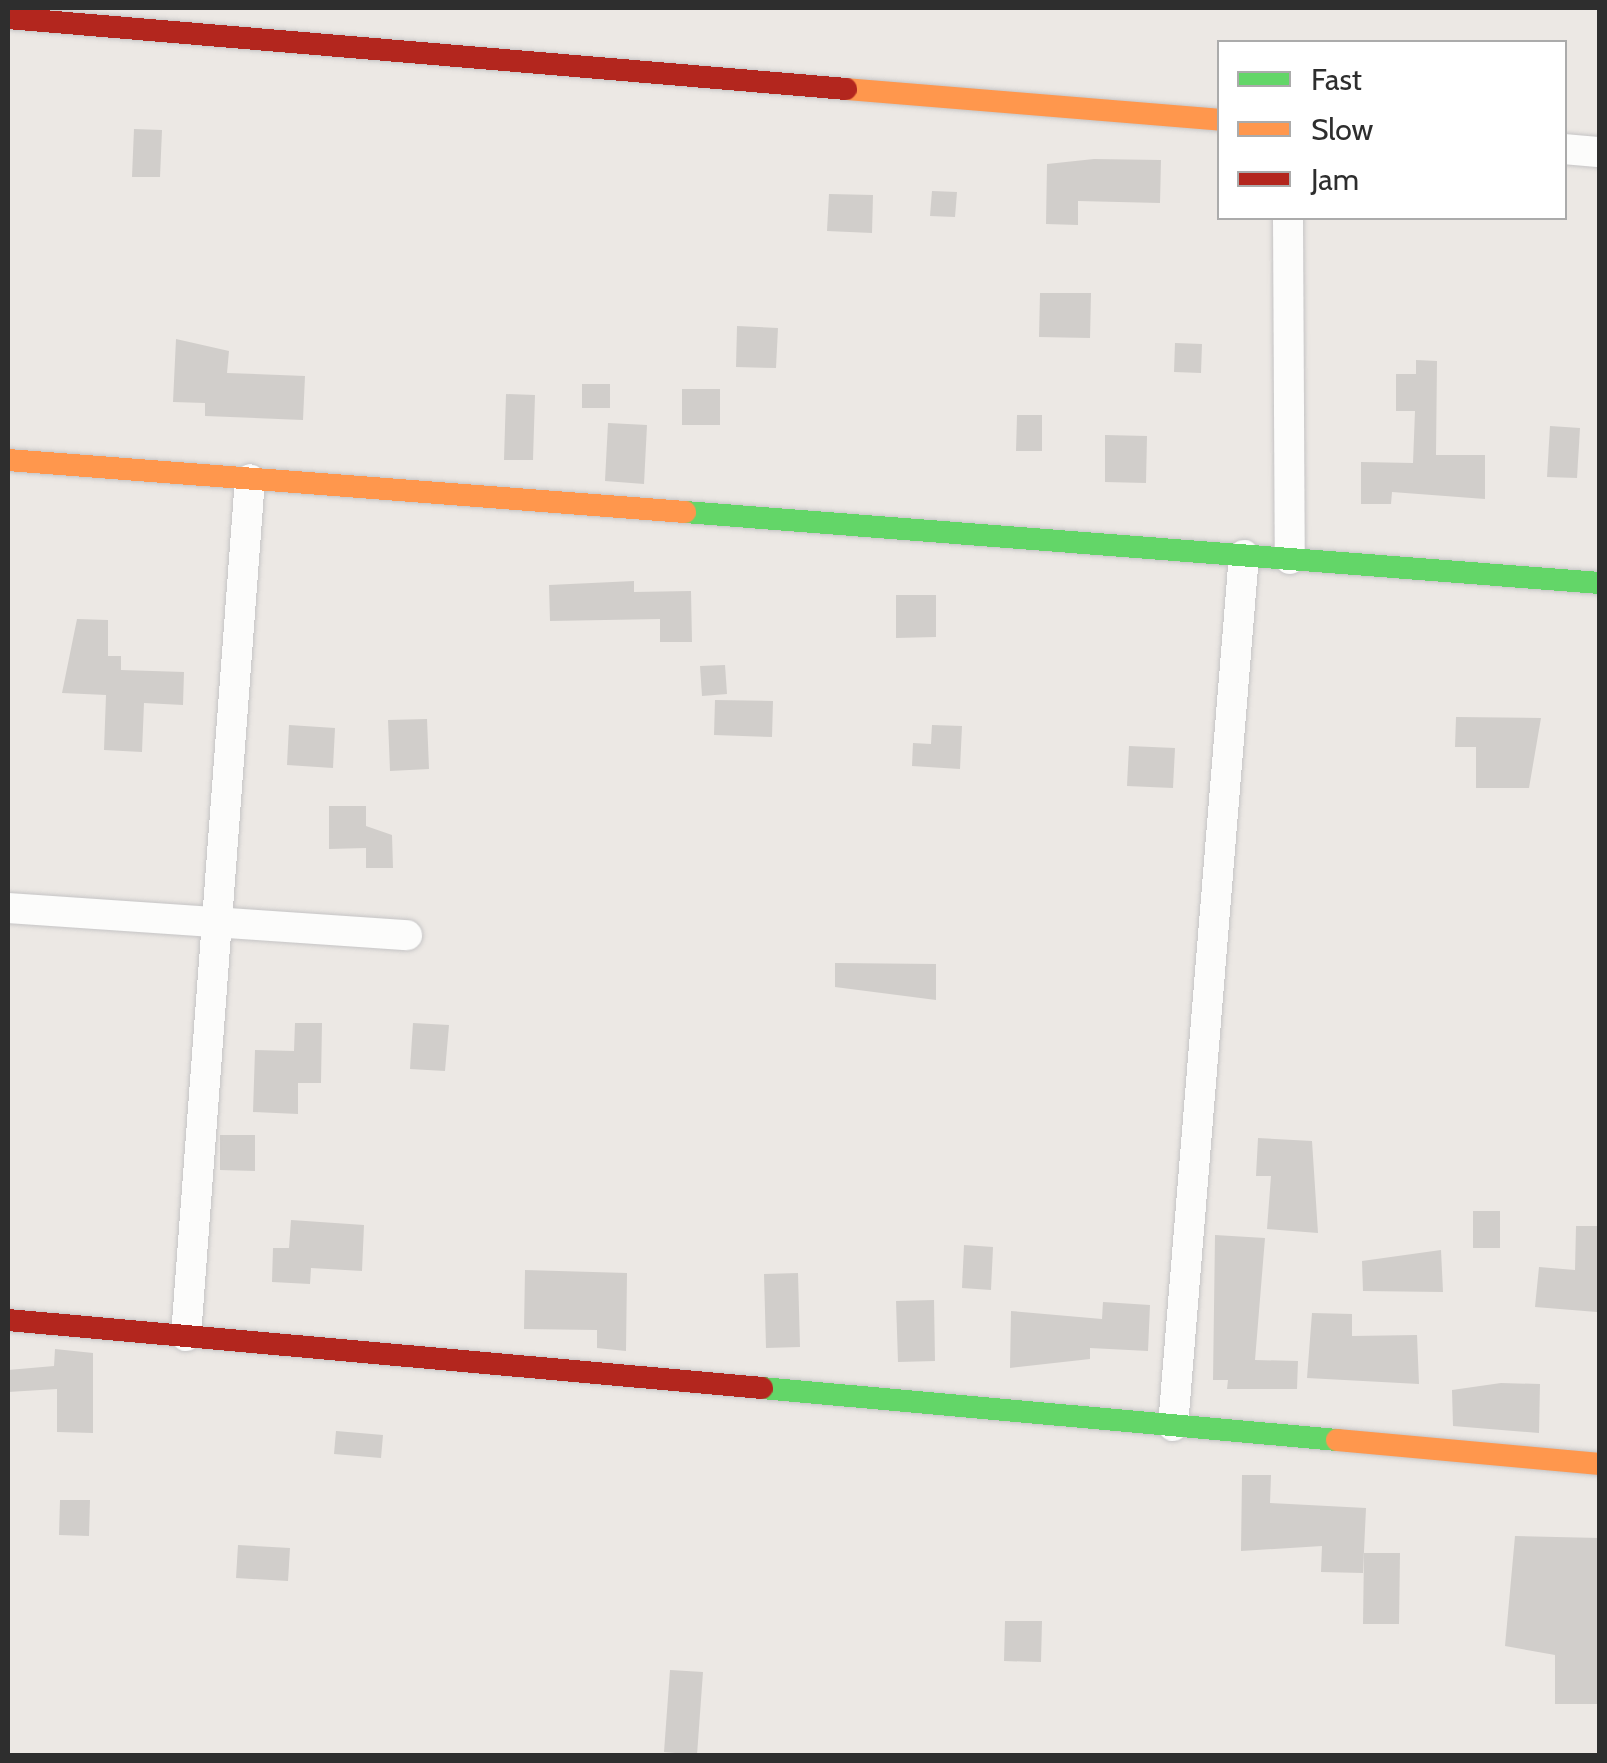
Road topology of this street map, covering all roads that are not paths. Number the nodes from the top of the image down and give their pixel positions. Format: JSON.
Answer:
{"nodes":[{"id":1,"x":8,"y":18,"type":"edge"},
{"id":2,"x":1217,"y":120,"type":"edge"},
{"id":3,"x":1567,"y":150,"type":"edge"},
{"id":4,"x":1600,"y":152,"type":"edge"},
{"id":5,"x":1288,"y":220,"type":"edge"},
{"id":6,"x":8,"y":460,"type":"edge"},
{"id":7,"x":250,"y":478,"type":"junction"},
{"id":8,"x":1244,"y":555,"type":"junction"},
{"id":9,"x":1290,"y":559,"type":"junction"},
{"id":10,"x":1600,"y":582,"type":"edge"},
{"id":11,"x":8,"y":908,"type":"edge"},
{"id":12,"x":217,"y":922,"type":"junction"},
{"id":13,"x":407,"y":935,"type":"dead end"},
{"id":14,"x":8,"y":1320,"type":"edge"},
{"id":15,"x":186,"y":1336,"type":"junction"},
{"id":16,"x":1173,"y":1426,"type":"junction"},
{"id":17,"x":1600,"y":1464,"type":"edge"}],
"edges":[{"from":1,"to":2,"type":"street"},
{"from":3,"to":4,"type":"street"},
{"from":5,"to":9,"type":"street"},
{"from":6,"to":7,"type":"street"},
{"from":7,"to":8,"type":"street"},
{"from":7,"to":12,"type":"street"},
{"from":8,"to":9,"type":"street"},
{"from":8,"to":16,"type":"street"},
{"from":9,"to":10,"type":"street"},
{"from":11,"to":12,"type":"street"},
{"from":12,"to":13,"type":"street"},
{"from":12,"to":15,"type":"street"},
{"from":14,"to":15,"type":"street"},
{"from":15,"to":16,"type":"street"},
{"from":16,"to":17,"type":"street"}]}
